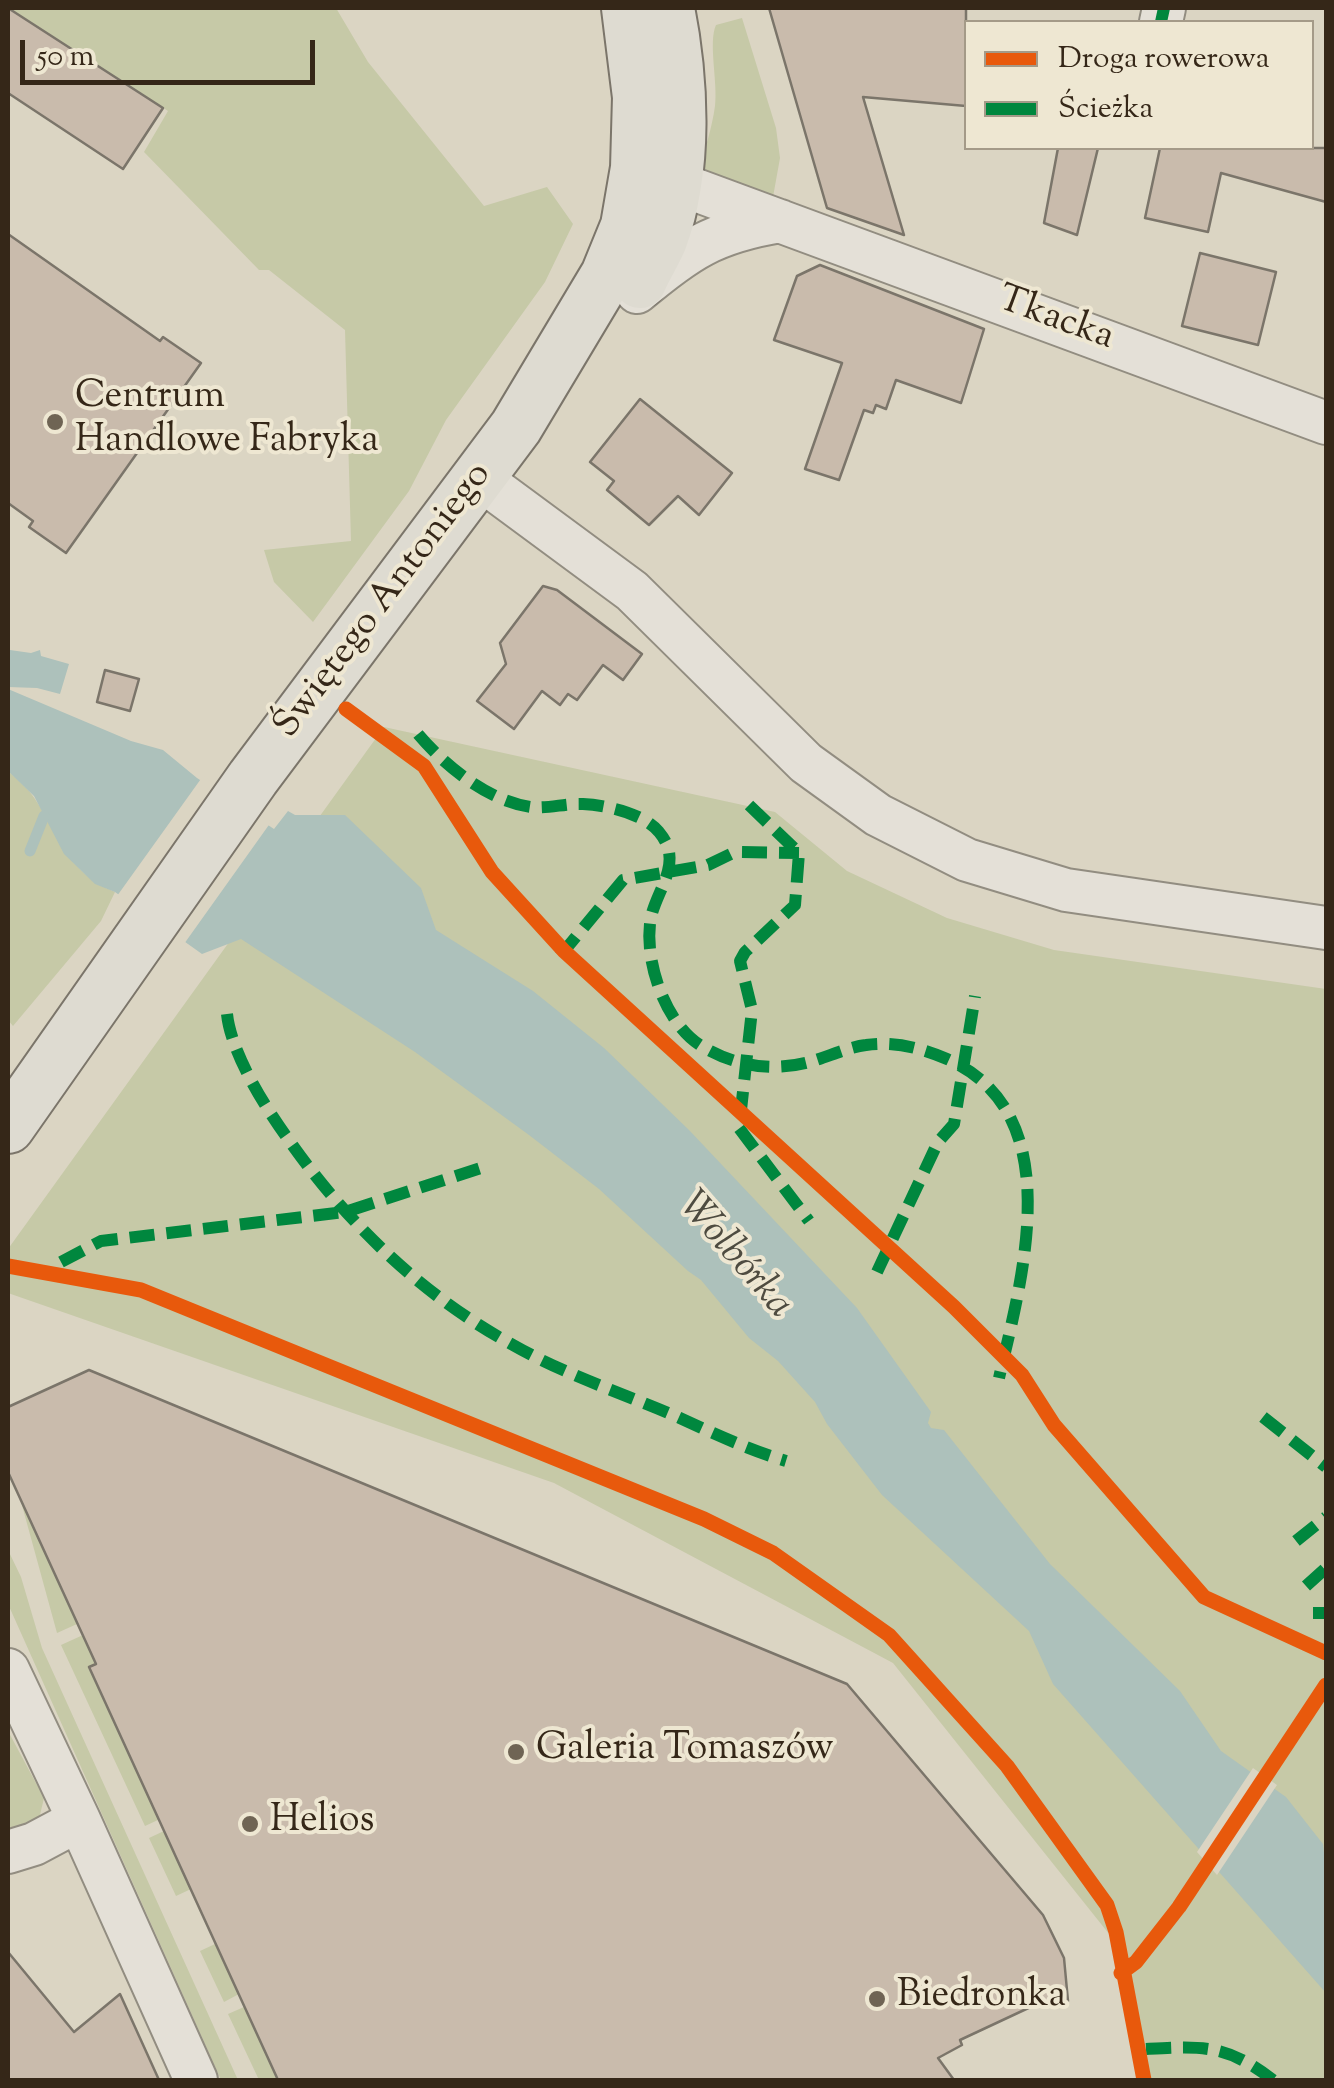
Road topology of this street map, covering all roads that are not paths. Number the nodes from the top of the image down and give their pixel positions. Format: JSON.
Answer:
{"nodes":[{"id":1,"x":628,"y":8,"type":"edge"},
{"id":2,"x":668,"y":8,"type":"edge"},
{"id":3,"x":674,"y":182,"type":"junction"},
{"id":4,"x":783,"y":220,"type":"junction"},
{"id":5,"x":633,"y":296,"type":"junction"},
{"id":6,"x":1326,"y":422,"type":"edge"},
{"id":7,"x":516,"y":427,"type":"junction"},
{"id":8,"x":478,"y":478,"type":"junction"},
{"id":9,"x":1326,"y":928,"type":"edge"},
{"id":10,"x":8,"y":1127,"type":"edge"},
{"id":11,"x":8,"y":1670,"type":"edge"},
{"id":12,"x":79,"y":1820,"type":"junction"},
{"id":13,"x":8,"y":1852,"type":"edge"},
{"id":14,"x":196,"y":2080,"type":"edge"}],
"edges":[{"from":1,"to":7,"type":"main road","name":"Świętego Antoniego"},
{"from":2,"to":3,"type":"main road","name":"Świętego Antoniego"},
{"from":3,"to":4,"type":"street","name":"Tkacka"},
{"from":3,"to":5,"type":"main road","name":"Świętego Antoniego"},
{"from":4,"to":5,"type":"street"},
{"from":4,"to":6,"type":"street","name":"Tkacka"},
{"from":5,"to":7,"type":"main road","name":"Świętego Antoniego"},
{"from":7,"to":8,"type":"main road","name":"Świętego Antoniego"},
{"from":8,"to":9,"type":"street"},
{"from":8,"to":10,"type":"main road","name":"Świętego Antoniego"},
{"from":11,"to":12,"type":"street"},
{"from":12,"to":13,"type":"street"},
{"from":12,"to":14,"type":"street"}]}
